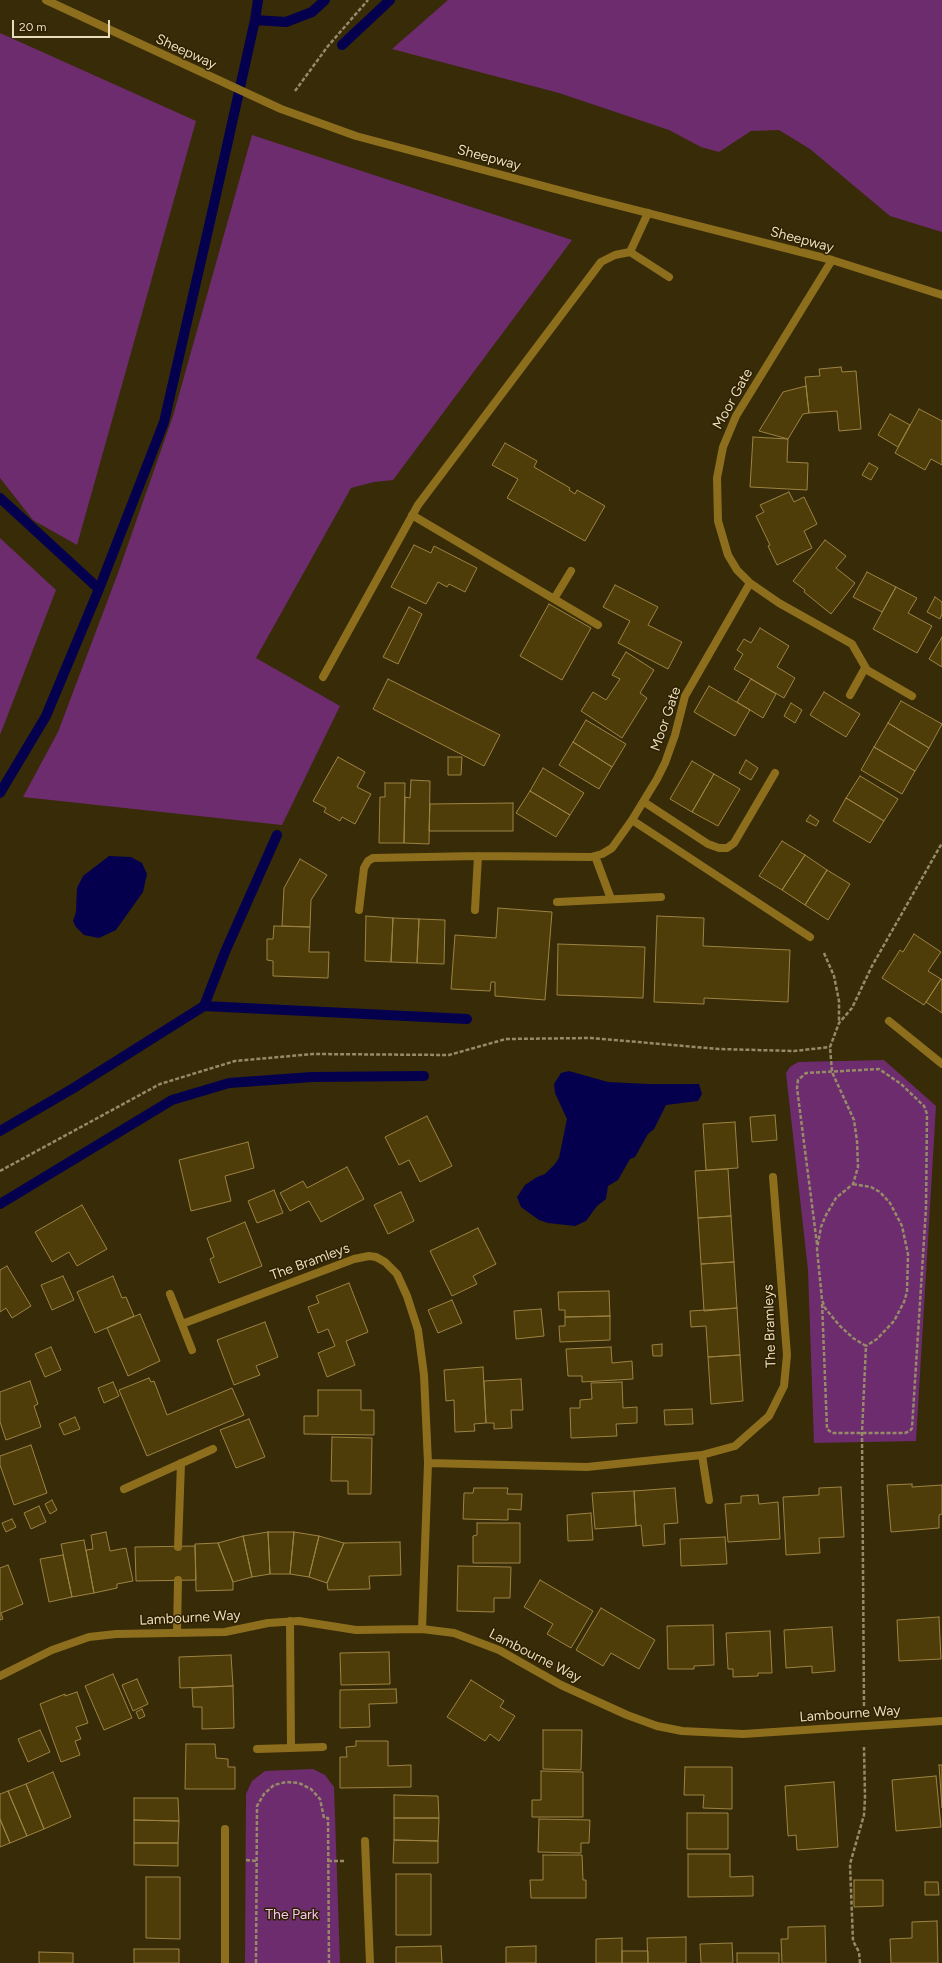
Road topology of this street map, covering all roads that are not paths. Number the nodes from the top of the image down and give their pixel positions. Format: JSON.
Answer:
{"nodes":[{"id":1,"x":46,"y":0,"type":"edge"},
{"id":2,"x":648,"y":214,"type":"junction"},
{"id":3,"x":630,"y":252,"type":"junction"},
{"id":4,"x":832,"y":260,"type":"junction"},
{"id":5,"x":669,"y":277,"type":"dead end"},
{"id":6,"x":942,"y":296,"type":"edge"},
{"id":7,"x":412,"y":515,"type":"junction"},
{"id":8,"x":571,"y":571,"type":"dead end"},
{"id":9,"x":750,"y":583,"type":"junction"},
{"id":10,"x":554,"y":599,"type":"junction"},
{"id":11,"x":598,"y":625,"type":"dead end"},
{"id":12,"x":865,"y":668,"type":"junction"},
{"id":13,"x":323,"y":677,"type":"dead end"},
{"id":14,"x":850,"y":695,"type":"dead end"},
{"id":15,"x":912,"y":696,"type":"dead end"},
{"id":16,"x":775,"y":773,"type":"dead end"},
{"id":17,"x":644,"y":802,"type":"junction"},
{"id":18,"x":632,"y":820,"type":"junction"},
{"id":19,"x":478,"y":856,"type":"junction"},
{"id":20,"x":595,"y":856,"type":"junction"},
{"id":21,"x":661,"y":897,"type":"dead end"},
{"id":22,"x":611,"y":899,"type":"junction"},
{"id":23,"x":557,"y":902,"type":"dead end"},
{"id":24,"x":359,"y":910,"type":"dead end"},
{"id":25,"x":475,"y":910,"type":"dead end"},
{"id":26,"x":810,"y":937,"type":"road end"},
{"id":27,"x":889,"y":1021,"type":"dead end"},
{"id":28,"x":942,"y":1064,"type":"edge"},
{"id":29,"x":773,"y":1177,"type":"dead end"},
{"id":30,"x":170,"y":1294,"type":"dead end"},
{"id":31,"x":182,"y":1324,"type":"junction"},
{"id":32,"x":192,"y":1350,"type":"dead end"},
{"id":33,"x":213,"y":1449,"type":"dead end"},
{"id":34,"x":702,"y":1455,"type":"junction"},
{"id":35,"x":181,"y":1463,"type":"junction"},
{"id":36,"x":428,"y":1463,"type":"junction"},
{"id":37,"x":124,"y":1489,"type":"dead end"},
{"id":38,"x":709,"y":1500,"type":"dead end"},
{"id":39,"x":178,"y":1547,"type":"dead end"},
{"id":40,"x":178,"y":1580,"type":"dead end"},
{"id":41,"x":290,"y":1621,"type":"junction"},
{"id":42,"x":422,"y":1629,"type":"junction"},
{"id":43,"x":177,"y":1633,"type":"junction"},
{"id":44,"x":0,"y":1676,"type":"edge"},
{"id":45,"x":942,"y":1720,"type":"edge"},
{"id":46,"x":323,"y":1747,"type":"dead end"},
{"id":47,"x":257,"y":1748,"type":"dead end"},
{"id":48,"x":291,"y":1748,"type":"junction"},
{"id":49,"x":224,"y":1829,"type":"dead end"},
{"id":50,"x":365,"y":1841,"type":"dead end"},
{"id":51,"x":225,"y":1963,"type":"edge"},
{"id":52,"x":370,"y":1963,"type":"edge"}],
"edges":[{"from":1,"to":2,"type":"street","name":"Sheepway"},
{"from":2,"to":3,"type":"street"},
{"from":2,"to":4,"type":"street","name":"Sheepway"},
{"from":3,"to":5,"type":"street"},
{"from":3,"to":7,"type":"street"},
{"from":4,"to":6,"type":"street","name":"Sheepway"},
{"from":4,"to":9,"type":"street","name":"Moor Gate"},
{"from":7,"to":10,"type":"street"},
{"from":7,"to":13,"type":"street"},
{"from":8,"to":10,"type":"street"},
{"from":9,"to":12,"type":"street","name":"Moor Gate"},
{"from":9,"to":17,"type":"street","name":"Moor Gate"},
{"from":10,"to":11,"type":"street"},
{"from":12,"to":14,"type":"street"},
{"from":12,"to":15,"type":"street"},
{"from":16,"to":17,"type":"street"},
{"from":17,"to":18,"type":"street","name":"Moor Gate"},
{"from":18,"to":20,"type":"street","name":"Moor Gate"},
{"from":18,"to":26,"type":"street"},
{"from":19,"to":20,"type":"street","name":"Moor Gate"},
{"from":19,"to":24,"type":"street","name":"Moor Gate"},
{"from":19,"to":25,"type":"street"},
{"from":20,"to":22,"type":"street"},
{"from":21,"to":22,"type":"street"},
{"from":22,"to":23,"type":"street"},
{"from":27,"to":28,"type":"street"},
{"from":29,"to":34,"type":"street","name":"The Bramleys"},
{"from":30,"to":31,"type":"street"},
{"from":31,"to":32,"type":"street"},
{"from":31,"to":36,"type":"street","name":"The Bramleys"},
{"from":33,"to":35,"type":"street"},
{"from":34,"to":36,"type":"street","name":"The Bramleys"},
{"from":34,"to":38,"type":"street"},
{"from":35,"to":37,"type":"street"},
{"from":35,"to":39,"type":"street"},
{"from":36,"to":42,"type":"street","name":"The Bramleys"},
{"from":40,"to":43,"type":"street"},
{"from":41,"to":42,"type":"street","name":"Lambourne Way"},
{"from":41,"to":43,"type":"street","name":"Lambourne Way"},
{"from":41,"to":48,"type":"street"},
{"from":42,"to":45,"type":"street","name":"Lambourne Way"},
{"from":43,"to":44,"type":"street","name":"Lambourne Way"},
{"from":46,"to":48,"type":"street"},
{"from":47,"to":48,"type":"street"},
{"from":49,"to":51,"type":"street"},
{"from":50,"to":52,"type":"street"}]}
